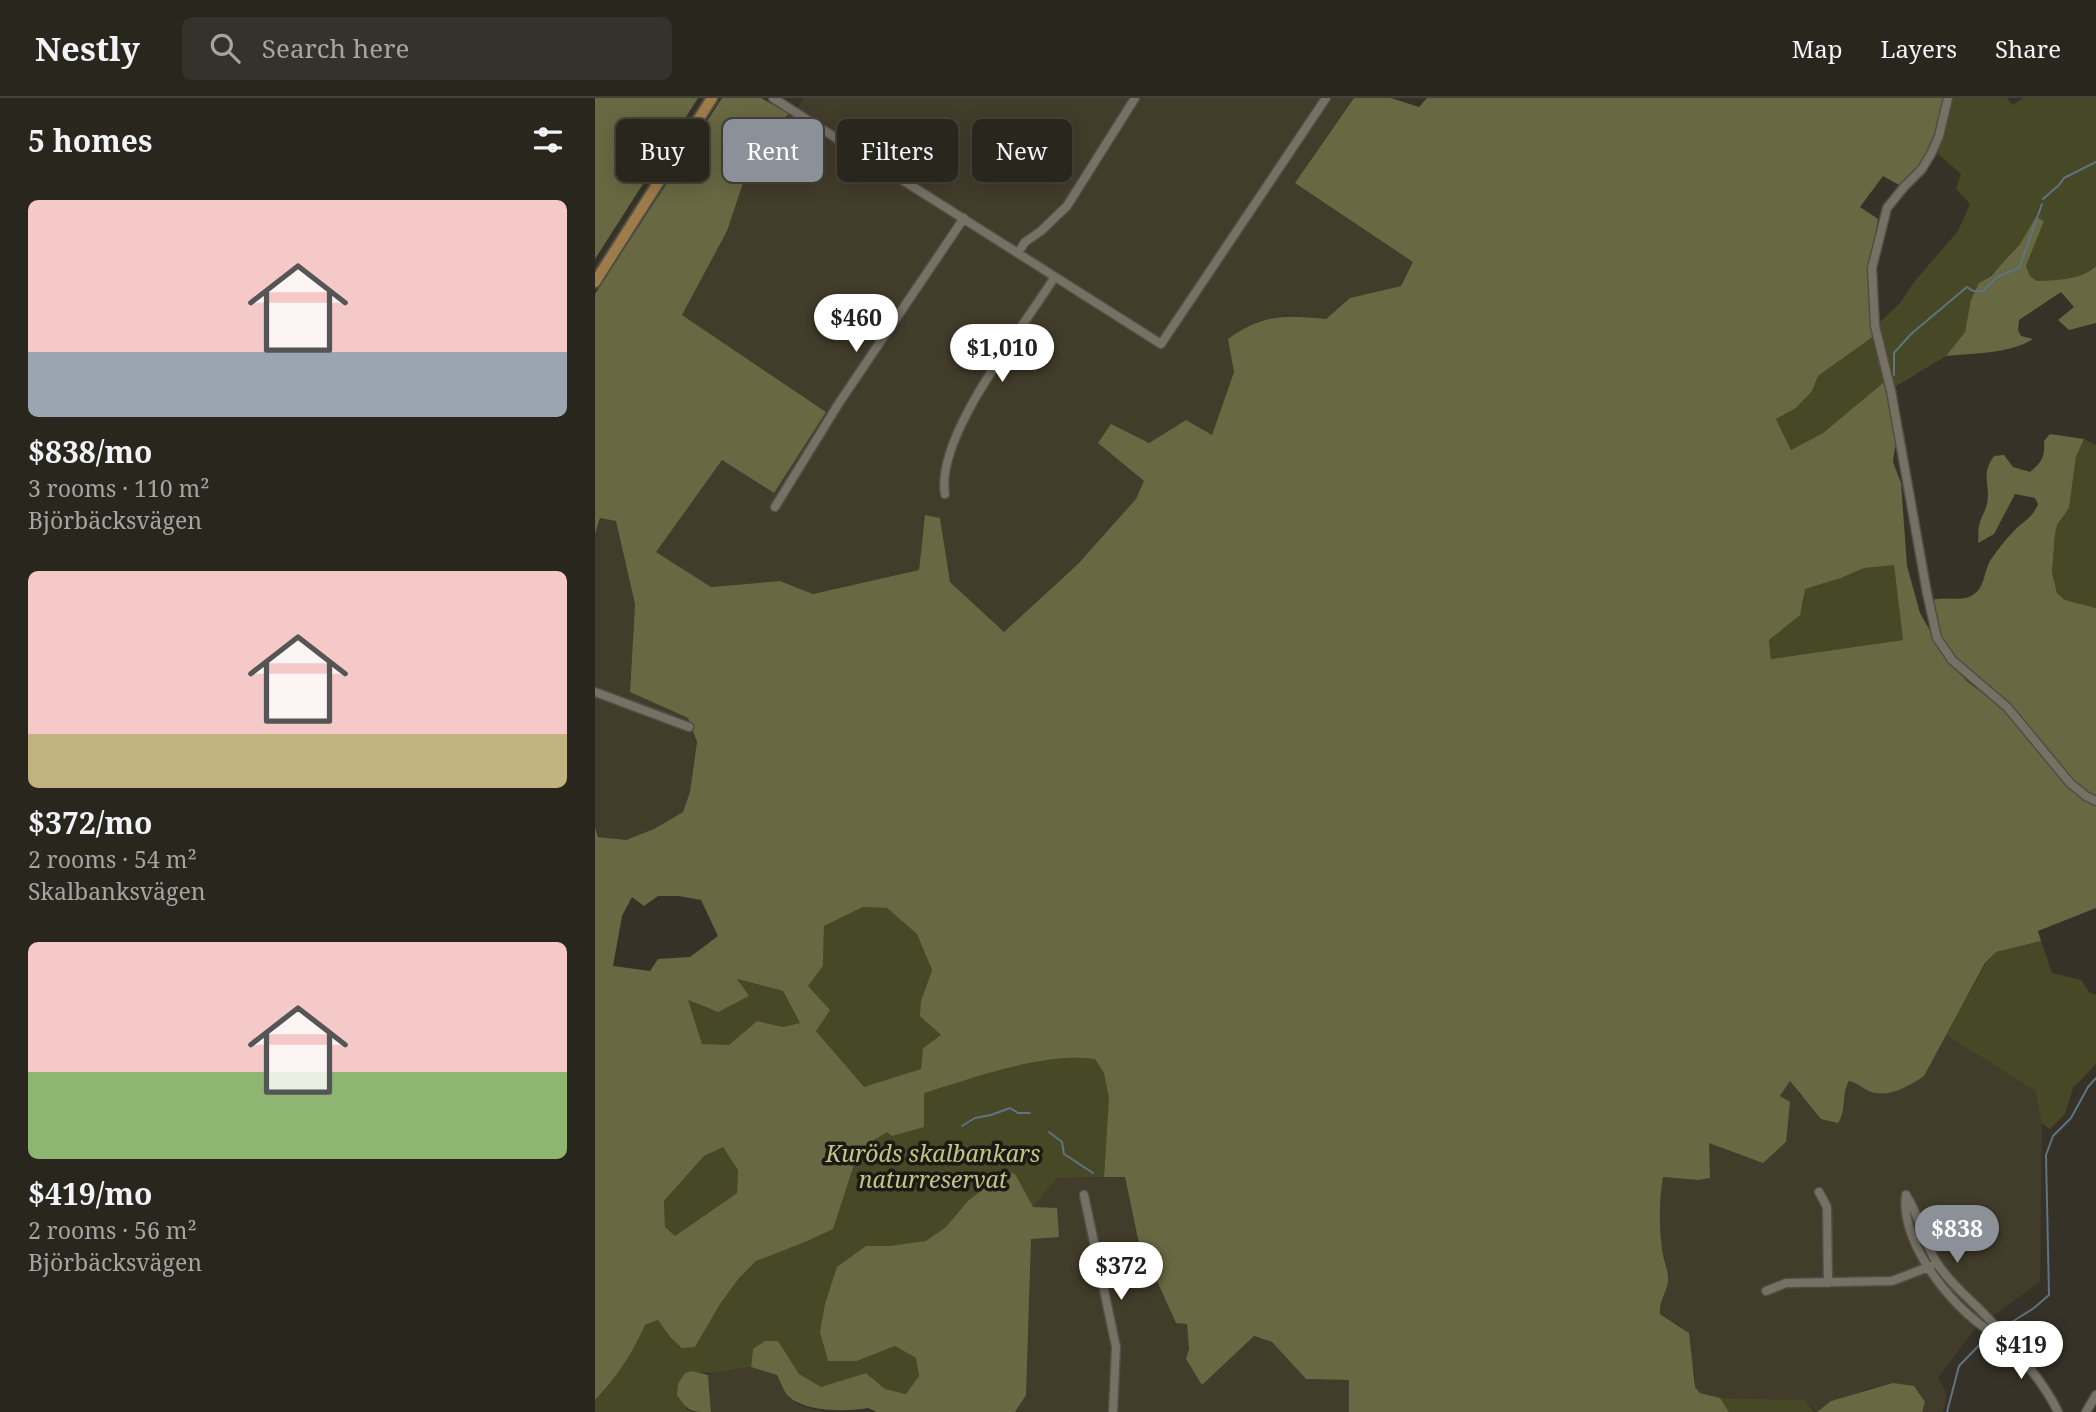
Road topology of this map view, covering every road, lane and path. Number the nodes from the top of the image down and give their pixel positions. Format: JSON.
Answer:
{"nodes":[{"id":1,"x":712,"y":98,"type":"edge"},
{"id":2,"x":773,"y":98,"type":"edge"},
{"id":3,"x":1135,"y":98,"type":"edge"},
{"id":4,"x":1326,"y":98,"type":"edge"},
{"id":5,"x":1948,"y":98,"type":"edge"},
{"id":6,"x":964,"y":218,"type":"junction"},
{"id":7,"x":1018,"y":253,"type":"junction"},
{"id":8,"x":1054,"y":278,"type":"junction"},
{"id":9,"x":595,"y":282,"type":"edge"},
{"id":10,"x":946,"y":494,"type":"dead end"},
{"id":11,"x":775,"y":507,"type":"dead end"},
{"id":12,"x":595,"y":692,"type":"edge"},
{"id":13,"x":689,"y":727,"type":"dead end"},
{"id":14,"x":2096,"y":802,"type":"edge"},
{"id":15,"x":1819,"y":1192,"type":"dead end"},
{"id":16,"x":1084,"y":1195,"type":"dead end"},
{"id":17,"x":1937,"y":1264,"type":"junction"},
{"id":18,"x":1928,"y":1268,"type":"junction"},
{"id":19,"x":1828,"y":1283,"type":"junction"},
{"id":20,"x":1766,"y":1291,"type":"dead end"},
{"id":21,"x":2002,"y":1338,"type":"junction"},
{"id":22,"x":2096,"y":1395,"type":"edge"},
{"id":23,"x":1113,"y":1412,"type":"edge"},
{"id":24,"x":2058,"y":1412,"type":"edge"},
{"id":25,"x":2086,"y":1412,"type":"edge"}],
"edges":[{"from":1,"to":9,"type":"main road"},
{"from":2,"to":6,"type":"street"},
{"from":3,"to":7,"type":"street"},
{"from":4,"to":8,"type":"street"},
{"from":5,"to":14,"type":"street"},
{"from":6,"to":7,"type":"street"},
{"from":6,"to":11,"type":"street"},
{"from":7,"to":8,"type":"street"},
{"from":8,"to":10,"type":"street"},
{"from":12,"to":13,"type":"street"},
{"from":15,"to":19,"type":"street"},
{"from":16,"to":23,"type":"street"},
{"from":17,"to":18,"type":"street"},
{"from":17,"to":18,"type":"street"},
{"from":17,"to":21,"type":"street"},
{"from":18,"to":19,"type":"street"},
{"from":18,"to":21,"type":"street"},
{"from":19,"to":20,"type":"street"},
{"from":21,"to":24,"type":"street"},
{"from":22,"to":25,"type":"street"}]}
